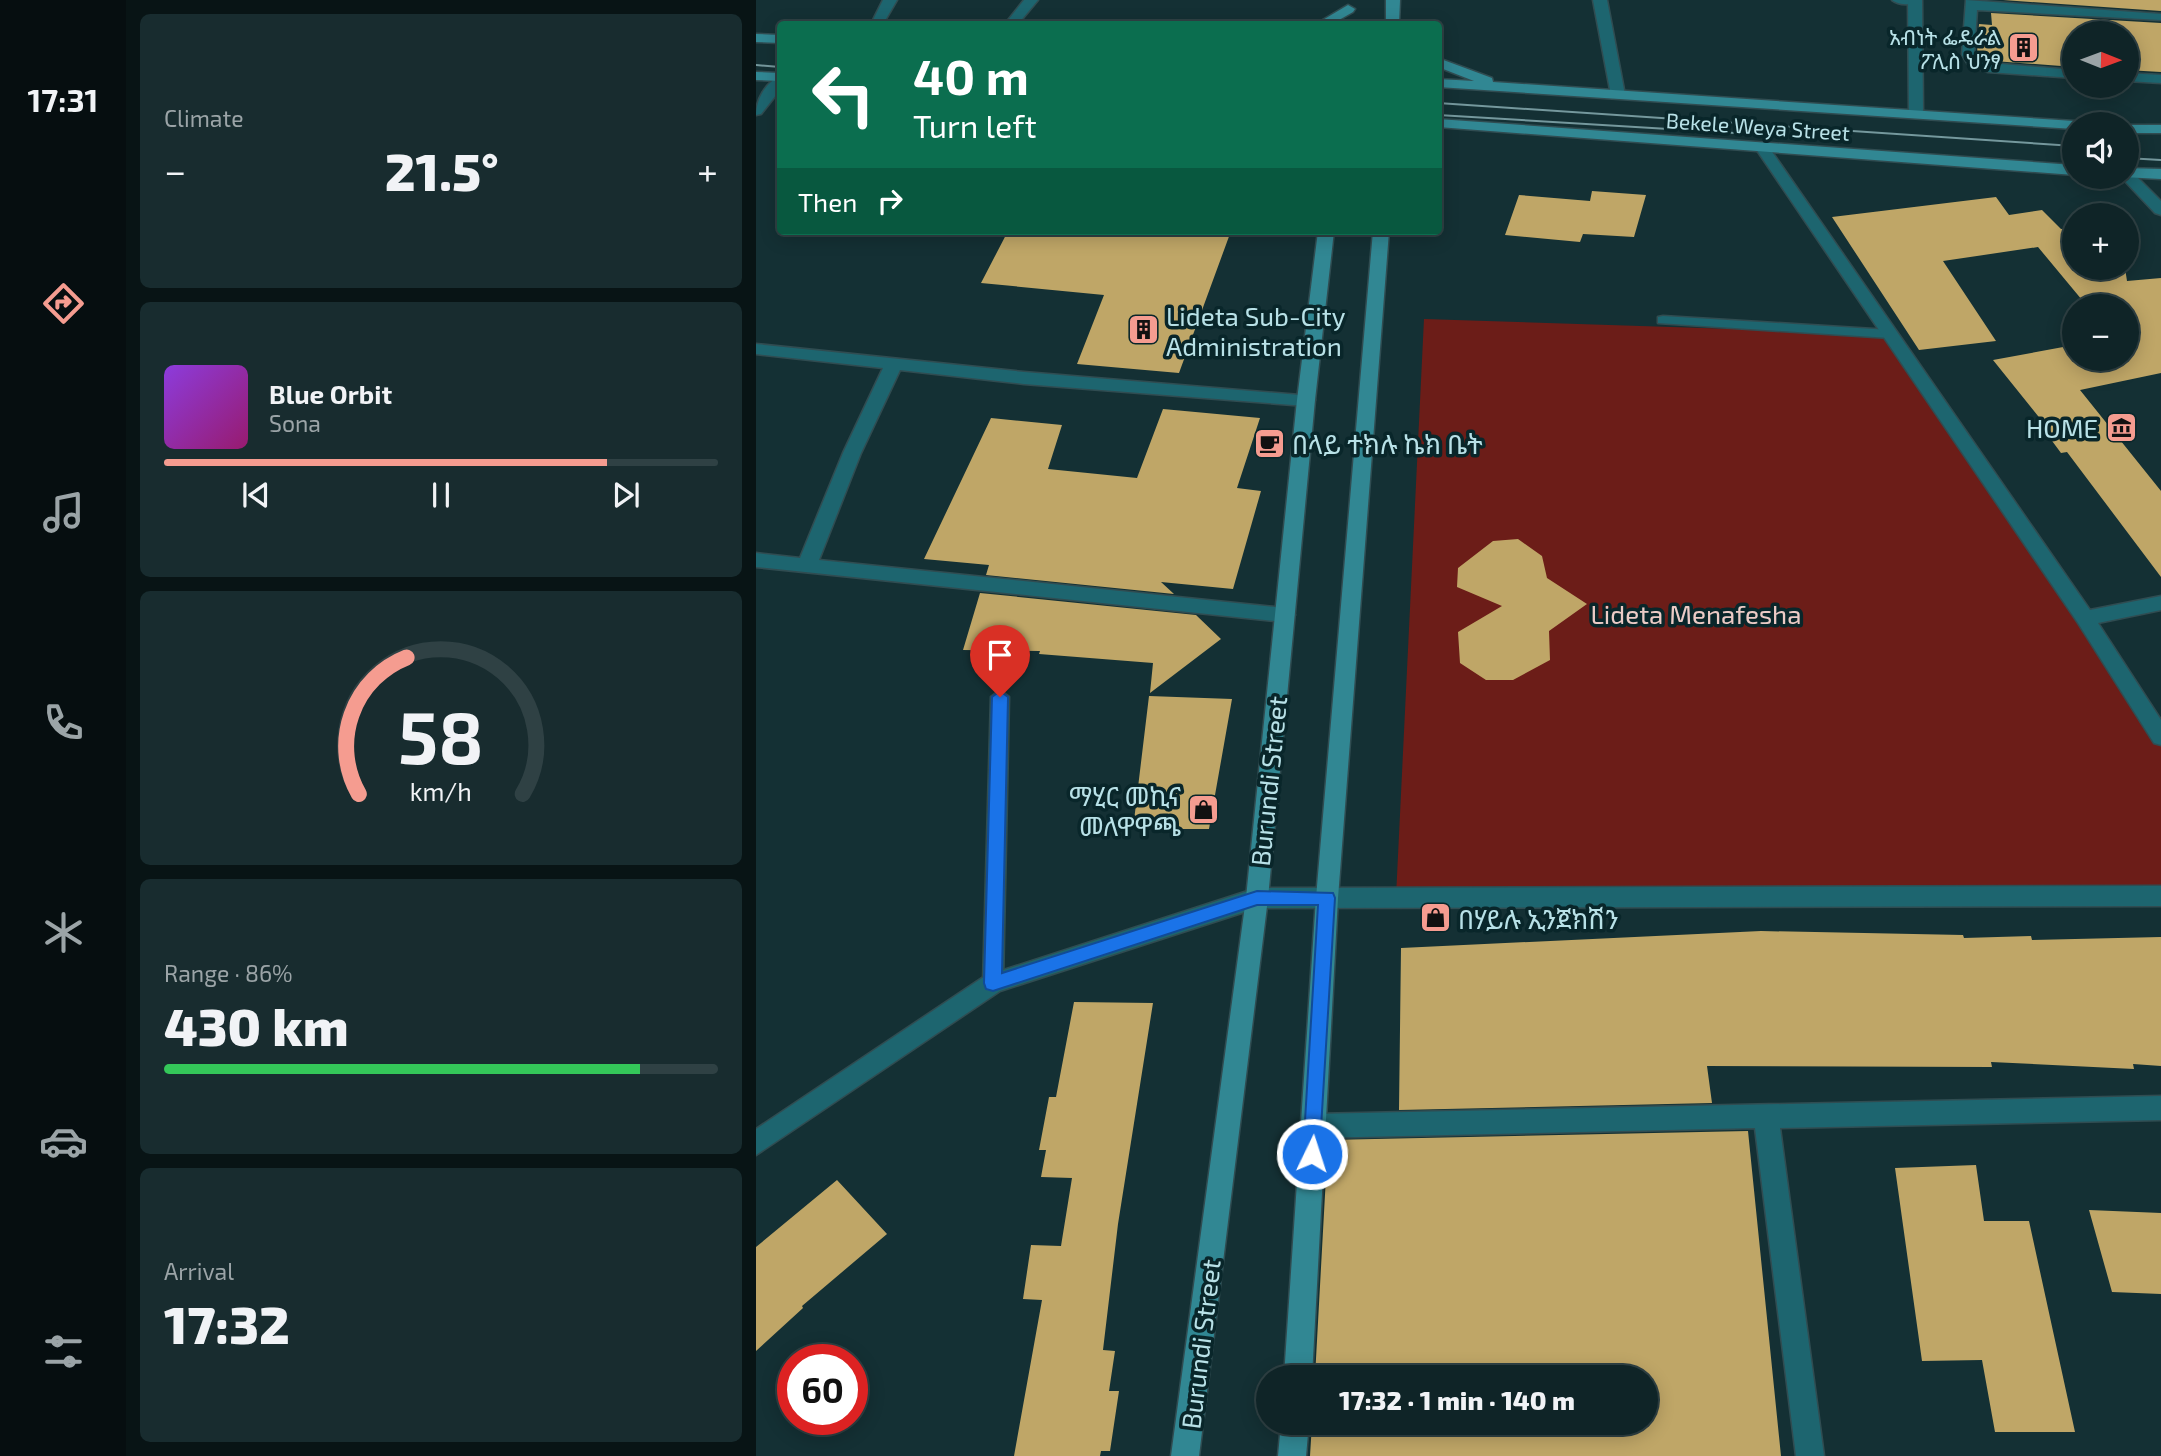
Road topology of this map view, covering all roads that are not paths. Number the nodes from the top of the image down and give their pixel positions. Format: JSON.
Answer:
{"nodes":[{"id":1,"x":890,"y":0,"type":"edge"},
{"id":2,"x":1031,"y":0,"type":"edge"},
{"id":3,"x":1393,"y":0,"type":"edge"},
{"id":4,"x":1600,"y":0,"type":"edge"},
{"id":5,"x":1898,"y":0,"type":"edge"},
{"id":6,"x":1915,"y":0,"type":"edge"},
{"id":7,"x":1972,"y":3,"type":"edge"},
{"id":8,"x":1348,"y":5,"type":"edge"},
{"id":9,"x":2161,"y":17,"type":"edge"},
{"id":10,"x":879,"y":21,"type":"edge"},
{"id":11,"x":1014,"y":21,"type":"edge"},
{"id":12,"x":1327,"y":21,"type":"edge"},
{"id":13,"x":1393,"y":21,"type":"edge"},
{"id":14,"x":756,"y":38,"type":"edge"},
{"id":15,"x":777,"y":39,"type":"edge"},
{"id":16,"x":1442,"y":64,"type":"edge"},
{"id":17,"x":2062,"y":73,"type":"edge"},
{"id":18,"x":756,"y":76,"type":"edge"},
{"id":19,"x":2139,"y":78,"type":"edge"},
{"id":20,"x":777,"y":79,"type":"edge"},
{"id":21,"x":2161,"y":79,"type":"edge"},
{"id":22,"x":777,"y":83,"type":"edge"},
{"id":23,"x":1442,"y":83,"type":"edge"},
{"id":24,"x":1505,"y":88,"type":"junction"},
{"id":25,"x":1618,"y":95,"type":"junction"},
{"id":26,"x":756,"y":111,"type":"edge"},
{"id":27,"x":1916,"y":114,"type":"junction"},
{"id":28,"x":1442,"y":123,"type":"edge"},
{"id":29,"x":2062,"y":124,"type":"edge"},
{"id":30,"x":2139,"y":129,"type":"edge"},
{"id":31,"x":2161,"y":129,"type":"edge"},
{"id":32,"x":1763,"y":149,"type":"junction"},
{"id":33,"x":2062,"y":169,"type":"edge"},
{"id":34,"x":2139,"y":174,"type":"edge"},
{"id":35,"x":2161,"y":174,"type":"edge"},
{"id":36,"x":2139,"y":188,"type":"edge"},
{"id":37,"x":2161,"y":211,"type":"edge"},
{"id":38,"x":1326,"y":235,"type":"edge"},
{"id":39,"x":1381,"y":235,"type":"edge"},
{"id":40,"x":1663,"y":320,"type":"dead end"},
{"id":41,"x":1890,"y":334,"type":"junction"},
{"id":42,"x":756,"y":349,"type":"edge"},
{"id":43,"x":895,"y":362,"type":"junction"},
{"id":44,"x":1306,"y":400,"type":"junction"},
{"id":45,"x":756,"y":560,"type":"edge"},
{"id":46,"x":807,"y":565,"type":"junction"},
{"id":47,"x":2161,"y":603,"type":"edge"},
{"id":48,"x":1285,"y":615,"type":"junction"},
{"id":49,"x":2085,"y":618,"type":"junction"},
{"id":50,"x":1000,"y":697,"type":"dead end"},
{"id":51,"x":2161,"y":737,"type":"edge"},
{"id":52,"x":2161,"y":896,"type":"edge"},
{"id":53,"x":1257,"y":898,"type":"junction"},
{"id":54,"x":1327,"y":898,"type":"junction"},
{"id":55,"x":993,"y":983,"type":"junction"},
{"id":56,"x":2161,"y":1108,"type":"edge"},
{"id":57,"x":1766,"y":1118,"type":"junction"},
{"id":58,"x":1314,"y":1126,"type":"junction"},
{"id":59,"x":756,"y":1143,"type":"edge"},
{"id":60,"x":1298,"y":1365,"type":"edge"},
{"id":61,"x":1293,"y":1435,"type":"edge"},
{"id":62,"x":1185,"y":1456,"type":"edge"},
{"id":63,"x":1292,"y":1456,"type":"edge"},
{"id":64,"x":1810,"y":1456,"type":"edge"}],
"edges":[{"from":1,"to":10,"type":"street"},
{"from":2,"to":11,"type":"street"},
{"from":3,"to":13,"type":"main road"},
{"from":4,"to":25,"type":"street"},
{"from":5,"to":6,"type":"lane"},
{"from":6,"to":27,"type":"street"},
{"from":7,"to":9,"type":"lane"},
{"from":7,"to":17,"type":"lane"},
{"from":8,"to":12,"type":"main road"},
{"from":14,"to":15,"type":"main road"},
{"from":16,"to":24,"type":"main road"},
{"from":18,"to":20,"type":"main road"},
{"from":19,"to":21,"type":"lane"},
{"from":22,"to":26,"type":"street"},
{"from":23,"to":24,"type":"main road","name":"Bekele Weya Street"},
{"from":24,"to":25,"type":"main road","name":"Bekele Weya Street"},
{"from":25,"to":27,"type":"main road","name":"Bekele Weya Street"},
{"from":27,"to":29,"type":"main road","name":"Bekele Weya Street"},
{"from":28,"to":32,"type":"main road","name":"Bekele Weya Street"},
{"from":30,"to":31,"type":"main road"},
{"from":32,"to":33,"type":"main road","name":"Bekele Weya Street"},
{"from":32,"to":41,"type":"street"},
{"from":34,"to":35,"type":"main road"},
{"from":36,"to":37,"type":"street"},
{"from":38,"to":44,"type":"main road","name":"Burundi Street"},
{"from":39,"to":54,"type":"main road"},
{"from":40,"to":41,"type":"lane"},
{"from":41,"to":49,"type":"street"},
{"from":42,"to":43,"type":"street"},
{"from":43,"to":44,"type":"street"},
{"from":43,"to":46,"type":"street"},
{"from":44,"to":48,"type":"main road","name":"Burundi Street"},
{"from":45,"to":46,"type":"street"},
{"from":46,"to":48,"type":"street"},
{"from":47,"to":49,"type":"street"},
{"from":48,"to":53,"type":"main road","name":"Burundi Street"},
{"from":49,"to":51,"type":"street"},
{"from":50,"to":55,"type":"lane"},
{"from":52,"to":54,"type":"street"},
{"from":53,"to":54,"type":"street"},
{"from":53,"to":55,"type":"street"},
{"from":53,"to":62,"type":"main road","name":"Burundi Street"},
{"from":54,"to":58,"type":"main road"},
{"from":55,"to":59,"type":"street"},
{"from":56,"to":57,"type":"street"},
{"from":57,"to":58,"type":"street"},
{"from":57,"to":64,"type":"street"},
{"from":58,"to":60,"type":"main road"},
{"from":61,"to":63,"type":"main road"}]}
